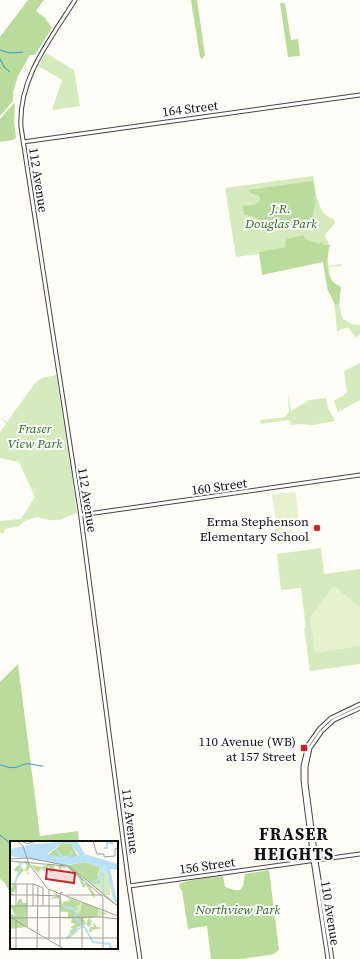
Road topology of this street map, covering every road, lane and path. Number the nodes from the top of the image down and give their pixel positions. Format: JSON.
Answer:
{"nodes":[{"id":1,"x":75,"y":0,"type":"edge"},
{"id":2,"x":360,"y":95,"type":"edge"},
{"id":3,"x":23,"y":142,"type":"junction"},
{"id":4,"x":360,"y":476,"type":"edge"},
{"id":5,"x":80,"y":516,"type":"junction"},
{"id":6,"x":360,"y":704,"type":"edge"},
{"id":7,"x":360,"y":708,"type":"edge"},
{"id":8,"x":319,"y":732,"type":"junction"},
{"id":9,"x":306,"y":811,"type":"junction"},
{"id":10,"x":312,"y":830,"type":"junction"},
{"id":11,"x":360,"y":854,"type":"edge"},
{"id":12,"x":315,"y":860,"type":"junction"},
{"id":13,"x":129,"y":886,"type":"junction"},
{"id":14,"x":140,"y":959,"type":"edge"},
{"id":15,"x":328,"y":959,"type":"edge"},
{"id":16,"x":332,"y":959,"type":"edge"}],
"edges":[{"from":1,"to":3,"type":"street","name":"112 Avenue"},
{"from":2,"to":3,"type":"street","name":"164 Street"},
{"from":3,"to":5,"type":"street","name":"112 Avenue"},
{"from":4,"to":5,"type":"street","name":"160 Street"},
{"from":5,"to":13,"type":"street","name":"112 Avenue"},
{"from":6,"to":8,"type":"street"},
{"from":7,"to":8,"type":"street"},
{"from":8,"to":9,"type":"street","name":"110 Avenue"},
{"from":8,"to":10,"type":"street","name":"110 Avenue"},
{"from":9,"to":10,"type":"street"},
{"from":9,"to":12,"type":"street","name":"110 Avenue"},
{"from":10,"to":12,"type":"street","name":"110 Avenue"},
{"from":11,"to":12,"type":"street","name":"156 Street"},
{"from":12,"to":13,"type":"street","name":"156 Street"},
{"from":12,"to":15,"type":"street","name":"110 Avenue"},
{"from":12,"to":16,"type":"street","name":"110 Avenue"},
{"from":13,"to":14,"type":"street","name":"112 Avenue"}]}
